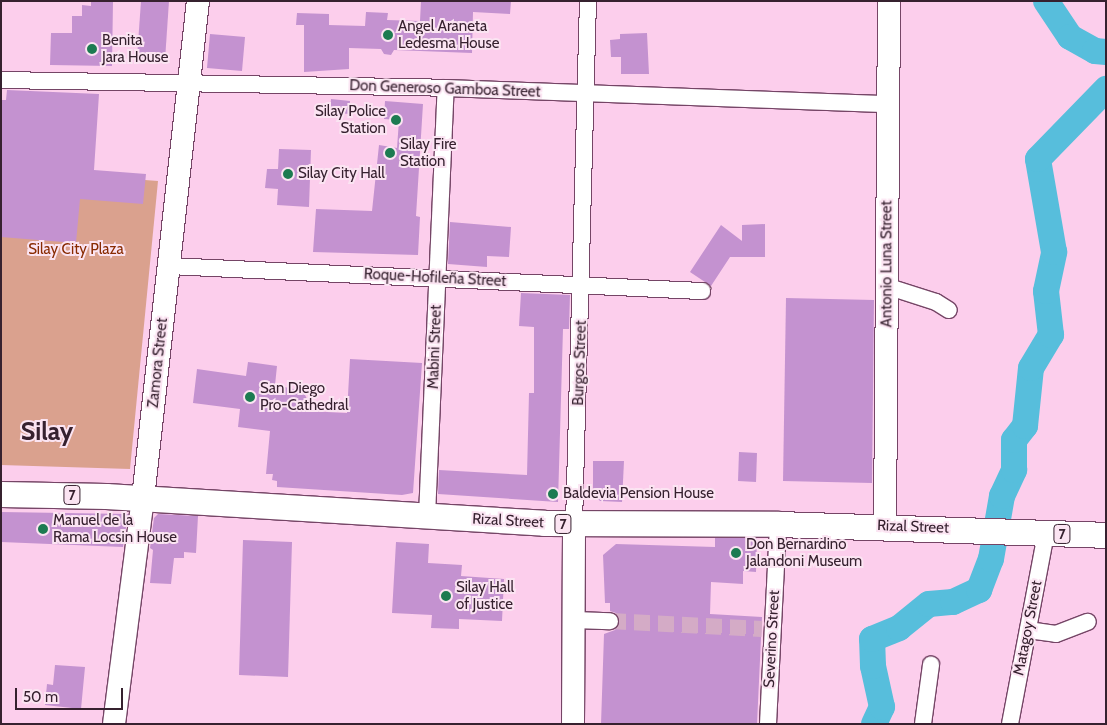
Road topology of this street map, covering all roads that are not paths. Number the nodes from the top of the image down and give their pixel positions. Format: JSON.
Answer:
{"nodes":[{"id":1,"x":198,"y":1,"type":"edge"},
{"id":2,"x":588,"y":1,"type":"edge"},
{"id":3,"x":889,"y":1,"type":"edge"},
{"id":4,"x":1,"y":80,"type":"edge"},
{"id":5,"x":189,"y":83,"type":"junction"},
{"id":6,"x":446,"y":88,"type":"junction"},
{"id":7,"x":586,"y":93,"type":"junction"},
{"id":8,"x":888,"y":104,"type":"junction"},
{"id":9,"x":169,"y":266,"type":"junction"},
{"id":10,"x":438,"y":278,"type":"junction"},
{"id":11,"x":583,"y":285,"type":"junction"},
{"id":12,"x":886,"y":286,"type":"junction"},
{"id":13,"x":702,"y":292,"type":"dead end"},
{"id":14,"x":949,"y":310,"type":"dead end"},
{"id":15,"x":1,"y":494,"type":"edge"},
{"id":16,"x":143,"y":498,"type":"junction"},
{"id":17,"x":428,"y":516,"type":"junction"},
{"id":18,"x":574,"y":524,"type":"junction"},
{"id":19,"x":778,"y":524,"type":"junction"},
{"id":20,"x":885,"y":526,"type":"junction"},
{"id":21,"x":1046,"y":533,"type":"junction"},
{"id":22,"x":1106,"y":535,"type":"edge"},
{"id":23,"x":574,"y":620,"type":"junction"},
{"id":24,"x":610,"y":621,"type":"tunnel mouth"},
{"id":25,"x":1088,"y":622,"type":"dead end"},
{"id":26,"x":1028,"y":630,"type":"junction"},
{"id":27,"x":931,"y":665,"type":"dead end"},
{"id":28,"x":114,"y":724,"type":"edge"},
{"id":29,"x":573,"y":724,"type":"edge"},
{"id":30,"x":768,"y":724,"type":"edge"},
{"id":31,"x":923,"y":724,"type":"edge"},
{"id":32,"x":1010,"y":724,"type":"edge"}],
"edges":[{"from":1,"to":5,"type":"street","name":"Zamora Street"},
{"from":2,"to":7,"type":"street","name":"Burgos Street"},
{"from":3,"to":8,"type":"street","name":"Antonio Luna Street"},
{"from":4,"to":5,"type":"street","name":"Don Generoso Gamboa Street"},
{"from":5,"to":6,"type":"street","name":"Don Generoso Gamboa Street"},
{"from":5,"to":9,"type":"street","name":"Zamora Street"},
{"from":6,"to":7,"type":"street","name":"Don Generoso Gamboa Street"},
{"from":6,"to":10,"type":"street","name":"Mabini Street"},
{"from":7,"to":8,"type":"street","name":"Don Generoso Gamboa Street"},
{"from":7,"to":11,"type":"street","name":"Burgos Street"},
{"from":8,"to":12,"type":"street","name":"Antonio Luna Street"},
{"from":9,"to":10,"type":"street","name":"Roque-Hofileña Street"},
{"from":9,"to":16,"type":"street","name":"Zamora Street"},
{"from":10,"to":11,"type":"street","name":"Roque-Hofileña Street"},
{"from":10,"to":17,"type":"street","name":"Mabini Street"},
{"from":11,"to":13,"type":"street","name":"Roque-Hofileña Street"},
{"from":11,"to":18,"type":"street","name":"Burgos Street"},
{"from":12,"to":14,"type":"street"},
{"from":12,"to":20,"type":"street","name":"Antonio Luna Street"},
{"from":15,"to":16,"type":"main road","name":"Rizal Street","number":"7"},
{"from":16,"to":17,"type":"main road","name":"Rizal Street","number":"7"},
{"from":16,"to":28,"type":"street","name":"Zamora Street"},
{"from":17,"to":18,"type":"main road","name":"Rizal Street","number":"7"},
{"from":18,"to":19,"type":"main road","name":"Rizal Street","number":"7"},
{"from":18,"to":23,"type":"street","name":"Burgos Street"},
{"from":19,"to":20,"type":"main road","name":"Rizal Street","number":"7"},
{"from":19,"to":30,"type":"street","name":"Severino Street"},
{"from":20,"to":21,"type":"main road","name":"Rizal Street","number":"7"},
{"from":21,"to":22,"type":"main road","name":"Rizal Street","number":"7"},
{"from":21,"to":26,"type":"street","name":"Matagoy Street"},
{"from":23,"to":24,"type":"street"},
{"from":23,"to":29,"type":"street","name":"Burgos Street"},
{"from":25,"to":26,"type":"street"},
{"from":26,"to":32,"type":"street","name":"Matagoy Street"},
{"from":27,"to":31,"type":"street"}]}
